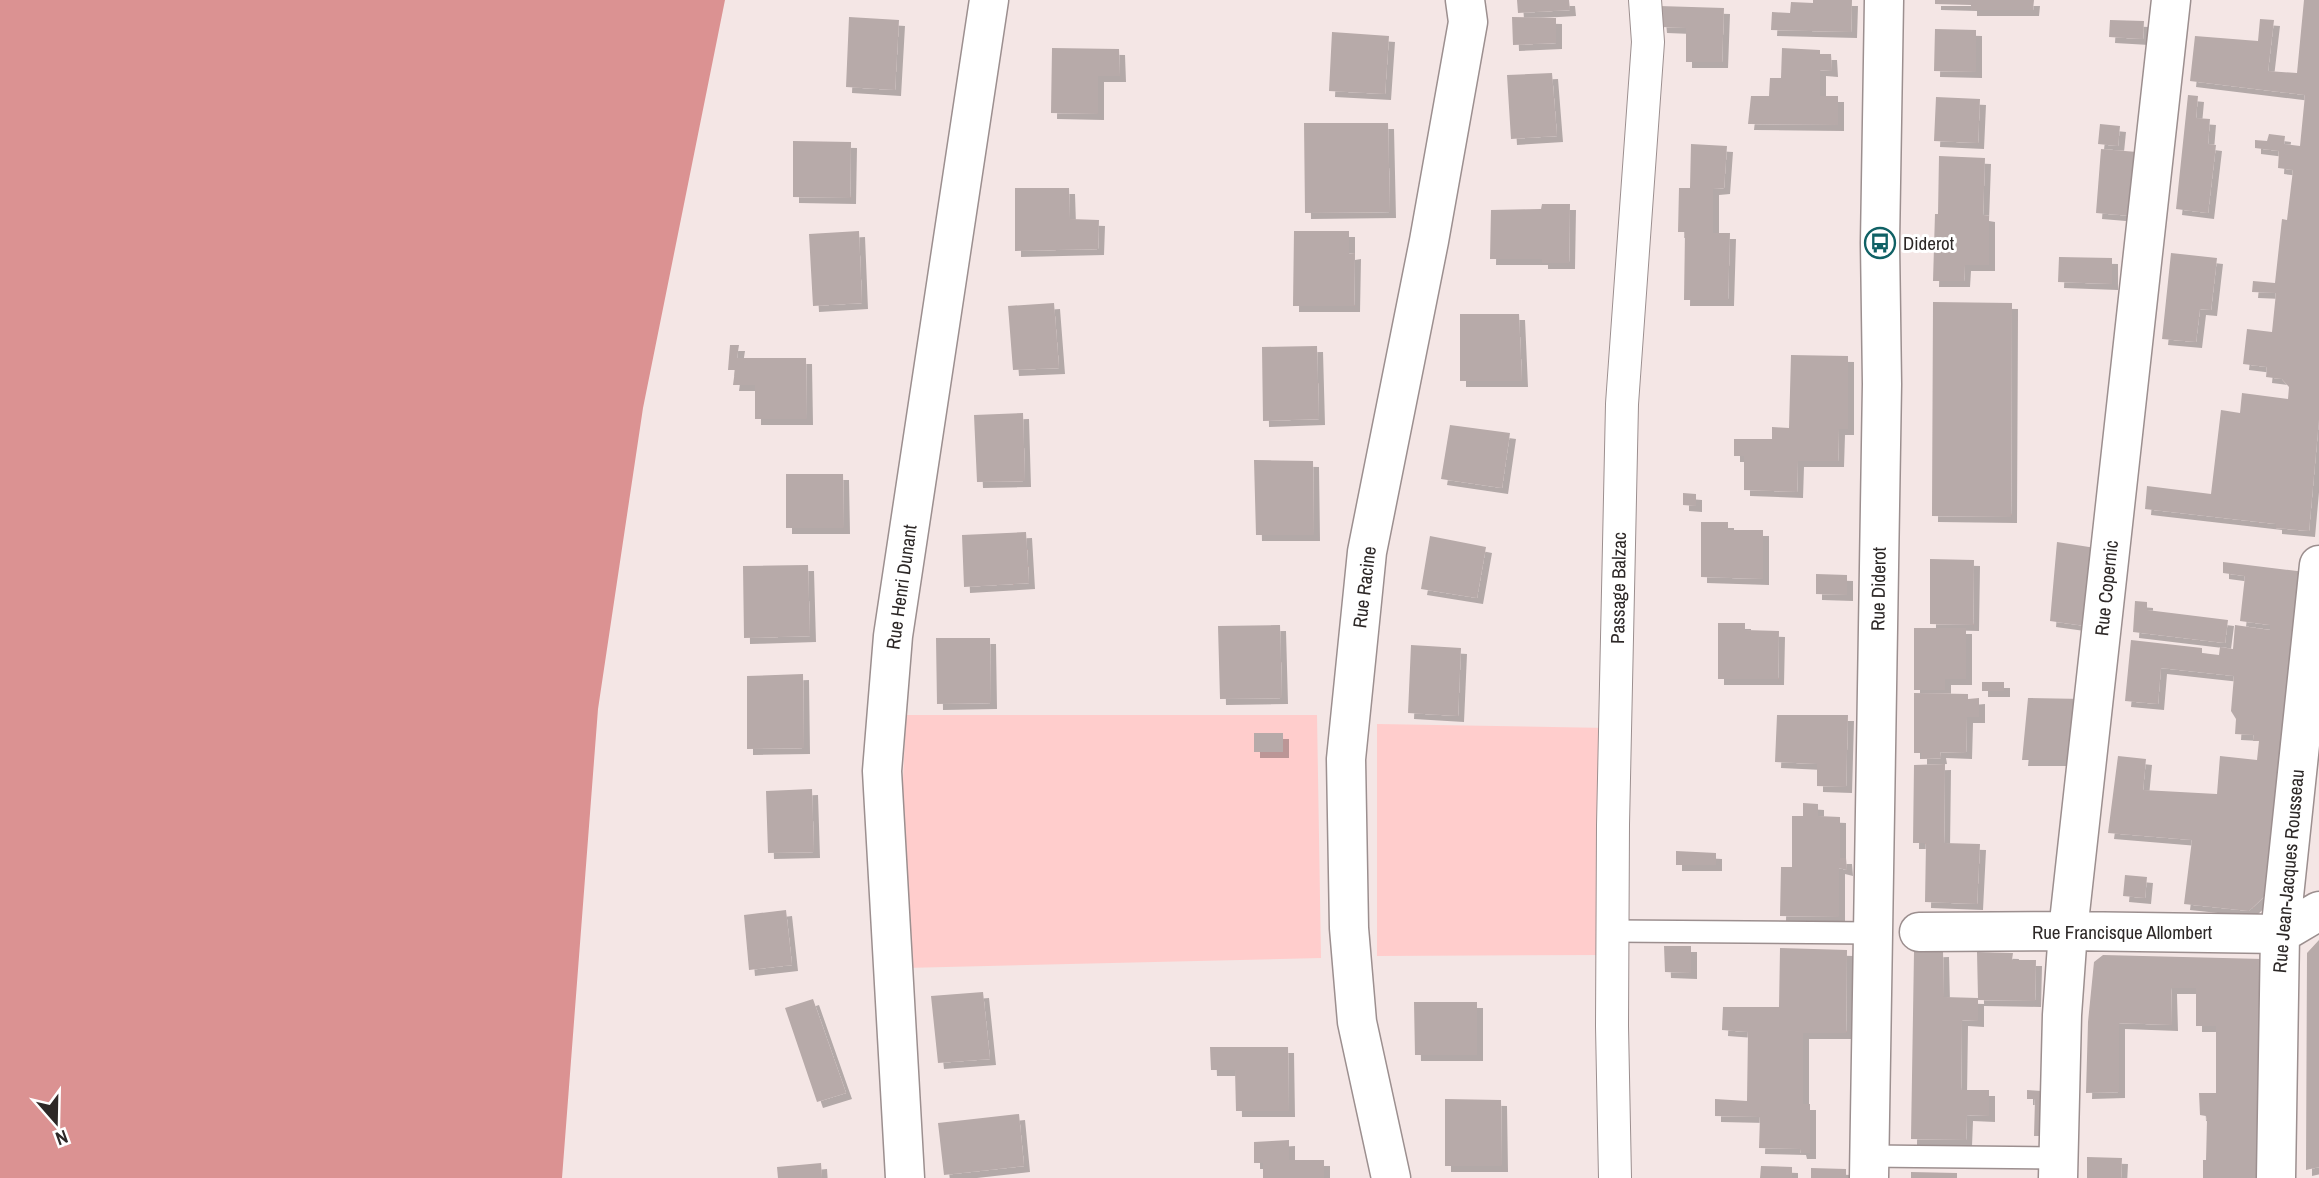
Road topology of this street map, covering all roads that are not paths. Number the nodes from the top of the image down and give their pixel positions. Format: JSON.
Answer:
{"nodes":[{"id":1,"x":989,"y":0,"type":"edge"},
{"id":2,"x":1465,"y":0,"type":"edge"},
{"id":3,"x":1644,"y":0,"type":"edge"},
{"id":4,"x":1884,"y":0,"type":"edge"},
{"id":5,"x":2171,"y":0,"type":"edge"},
{"id":6,"x":2319,"y":565,"type":"edge"},
{"id":7,"x":2319,"y":911,"type":"edge"},
{"id":8,"x":1612,"y":931,"type":"junction"},
{"id":9,"x":2068,"y":931,"type":"junction"},
{"id":10,"x":1919,"y":932,"type":"dead end"},
{"id":11,"x":1873,"y":933,"type":"junction"},
{"id":12,"x":2280,"y":934,"type":"junction"},
{"id":13,"x":1869,"y":1167,"type":"edge"},
{"id":14,"x":2058,"y":1168,"type":"edge"},
{"id":15,"x":905,"y":1178,"type":"edge"},
{"id":16,"x":1391,"y":1178,"type":"edge"},
{"id":17,"x":1615,"y":1178,"type":"edge"},
{"id":18,"x":2276,"y":1178,"type":"edge"}],
"edges":[{"from":1,"to":15,"type":"street","name":"Rue Henri Dunant"},
{"from":2,"to":16,"type":"street","name":"Rue Racine"},
{"from":3,"to":8,"type":"street","name":"Passage Balzac"},
{"from":4,"to":11,"type":"street","name":"Rue Diderot"},
{"from":5,"to":9,"type":"street","name":"Rue Copernic"},
{"from":6,"to":12,"type":"street","name":"Rue Jean-Jacques Rousseau"},
{"from":7,"to":12,"type":"street"},
{"from":8,"to":11,"type":"lane"},
{"from":8,"to":17,"type":"street","name":"Passage Balzac"},
{"from":9,"to":10,"type":"street","name":"Rue Francisque Allombert"},
{"from":9,"to":12,"type":"street","name":"Rue Francisque Allombert"},
{"from":9,"to":14,"type":"street","name":"Rue Copernic"},
{"from":11,"to":13,"type":"street","name":"Rue Diderot"},
{"from":12,"to":18,"type":"street","name":"Rue Jean-Jacques Rousseau"},
{"from":13,"to":14,"type":"lane"}]}
